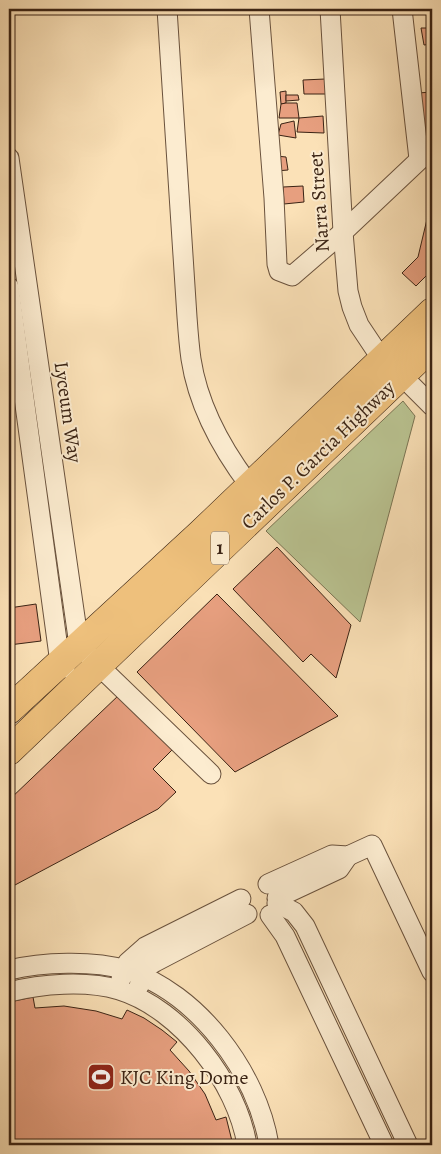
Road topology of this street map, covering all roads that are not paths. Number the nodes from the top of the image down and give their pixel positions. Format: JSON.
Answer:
{"nodes":[{"id":1,"x":167,"y":9,"type":"edge"},
{"id":2,"x":259,"y":9,"type":"edge"},
{"id":3,"x":330,"y":9,"type":"edge"},
{"id":4,"x":402,"y":9,"type":"edge"},
{"id":5,"x":426,"y":153,"type":"edge"},
{"id":6,"x":9,"y":158,"type":"edge"},
{"id":7,"x":343,"y":232,"type":"junction"},
{"id":8,"x":9,"y":287,"type":"edge"},
{"id":9,"x":432,"y":312,"type":"edge"},
{"id":10,"x":432,"y":346,"type":"edge"},
{"id":11,"x":392,"y":367,"type":"junction"},
{"id":12,"x":432,"y":406,"type":"edge"},
{"id":13,"x":250,"y":486,"type":"junction"},
{"id":14,"x":208,"y":543,"type":"junction"},
{"id":15,"x":68,"y":567,"type":"junction"},
{"id":16,"x":48,"y":571,"type":"junction"},
{"id":17,"x":70,"y":654,"type":"junction"},
{"id":18,"x":89,"y":674,"type":"junction"},
{"id":19,"x":9,"y":710,"type":"edge"},
{"id":20,"x":9,"y":751,"type":"edge"},
{"id":21,"x":211,"y":774,"type":"dead end"},
{"id":22,"x":273,"y":900,"type":"junction"},
{"id":23,"x":244,"y":907,"type":"junction"},
{"id":24,"x":124,"y":969,"type":"junction"},
{"id":25,"x":9,"y":970,"type":"edge"},
{"id":26,"x":432,"y":972,"type":"edge"},
{"id":27,"x":142,"y":976,"type":"junction"},
{"id":28,"x":9,"y":992,"type":"edge"},
{"id":29,"x":126,"y":993,"type":"junction"},
{"id":30,"x":338,"y":996,"type":"junction"},
{"id":31,"x":318,"y":1006,"type":"junction"},
{"id":32,"x":222,"y":1041,"type":"junction"},
{"id":33,"x":206,"y":1055,"type":"junction"},
{"id":34,"x":380,"y":1085,"type":"junction"},
{"id":35,"x":360,"y":1094,"type":"junction"},
{"id":36,"x":248,"y":1145,"type":"edge"},
{"id":37,"x":269,"y":1145,"type":"edge"},
{"id":38,"x":384,"y":1145,"type":"edge"},
{"id":39,"x":408,"y":1145,"type":"edge"}],
"edges":[{"from":1,"to":13,"type":"street"},
{"from":2,"to":7,"type":"street"},
{"from":3,"to":7,"type":"street","name":"Narra Street"},
{"from":4,"to":5,"type":"street"},
{"from":5,"to":7,"type":"street"},
{"from":6,"to":15,"type":"street","name":"Lyceum Way"},
{"from":7,"to":11,"type":"street","name":"Narra Street"},
{"from":8,"to":16,"type":"street","name":"Lyceum Way"},
{"from":9,"to":11,"type":"highway","name":"Carlos P. Garcia Highway","number":"1"},
{"from":10,"to":11,"type":"highway","name":"Carlos P. Garcia Highway","number":"1"},
{"from":11,"to":12,"type":"street","name":"Narra Street"},
{"from":11,"to":13,"type":"highway","name":"Carlos P. Garcia Highway","number":"1"},
{"from":11,"to":14,"type":"highway","name":"Carlos P. Garcia Highway","number":"1"},
{"from":13,"to":14,"type":"highway","name":"Carlos P. Garcia Highway","number":"1"},
{"from":14,"to":17,"type":"highway","name":"Carlos P. Garcia Highway","number":"1"},
{"from":14,"to":18,"type":"highway","name":"Carlos P. Garcia Highway","number":"1"},
{"from":15,"to":16,"type":"street"},
{"from":15,"to":17,"type":"street","name":"Lyceum Way"},
{"from":16,"to":17,"type":"street","name":"Lyceum Way"},
{"from":17,"to":18,"type":"street"},
{"from":17,"to":18,"type":"street"},
{"from":17,"to":19,"type":"highway","name":"Carlos P. Garcia Highway","number":"1"},
{"from":18,"to":20,"type":"highway","name":"Carlos P. Garcia Highway","number":"1"},
{"from":18,"to":21,"type":"street"},
{"from":22,"to":23,"type":"street"},
{"from":22,"to":23,"type":"street"},
{"from":22,"to":26,"type":"street"},
{"from":22,"to":30,"type":"street"},
{"from":22,"to":31,"type":"street"},
{"from":23,"to":24,"type":"street"},
{"from":23,"to":27,"type":"street"},
{"from":24,"to":25,"type":"street"},
{"from":24,"to":27,"type":"street"},
{"from":24,"to":29,"type":"street"},
{"from":27,"to":29,"type":"street"},
{"from":27,"to":32,"type":"street"},
{"from":28,"to":29,"type":"street"},
{"from":29,"to":33,"type":"street"},
{"from":30,"to":31,"type":"street"},
{"from":30,"to":34,"type":"street"},
{"from":31,"to":35,"type":"street"},
{"from":32,"to":33,"type":"street"},
{"from":32,"to":37,"type":"street"},
{"from":33,"to":36,"type":"street"},
{"from":34,"to":35,"type":"street"},
{"from":34,"to":39,"type":"street"},
{"from":35,"to":38,"type":"street"}]}
